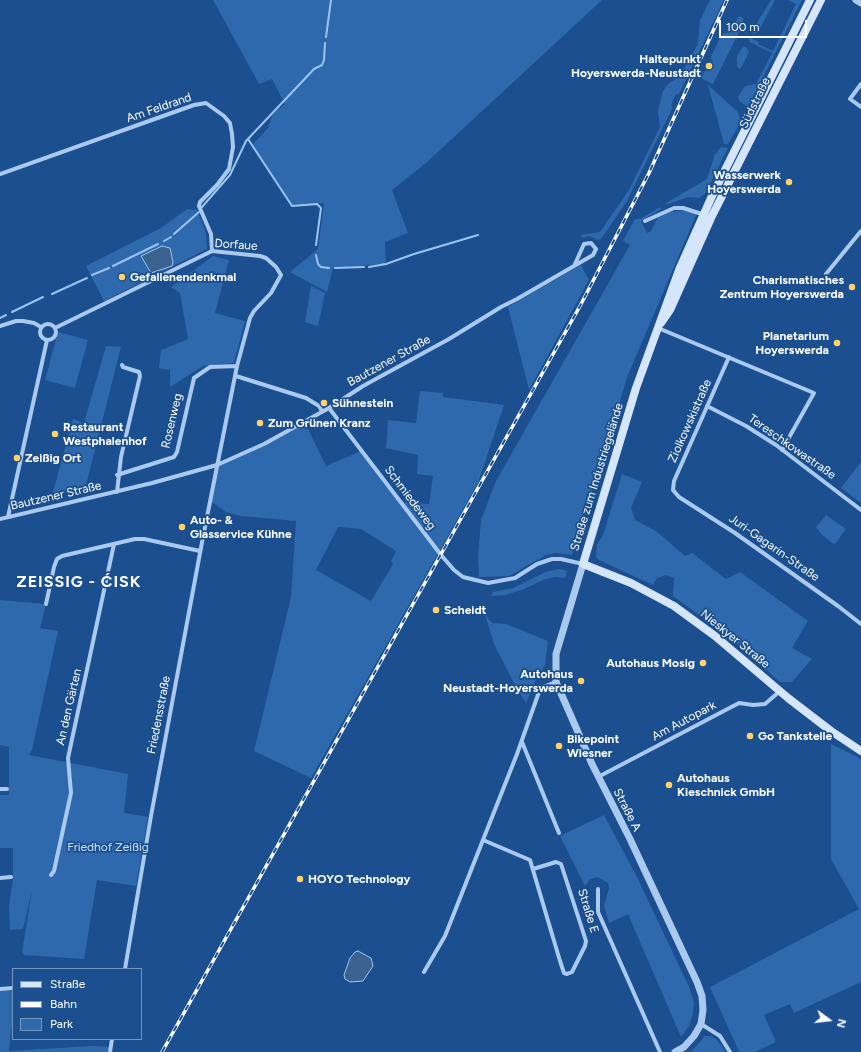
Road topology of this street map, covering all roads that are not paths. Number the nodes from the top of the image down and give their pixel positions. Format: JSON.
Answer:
{"nodes":[{"id":1,"x":810,"y":0,"type":"edge"},
{"id":2,"x":821,"y":0,"type":"edge"},
{"id":3,"x":856,"y":0,"type":"edge"},
{"id":4,"x":861,"y":3,"type":"edge"},
{"id":5,"x":861,"y":84,"type":"edge"},
{"id":6,"x":861,"y":107,"type":"edge"},
{"id":7,"x":0,"y":174,"type":"edge"},
{"id":8,"x":707,"y":216,"type":"junction"},
{"id":9,"x":645,"y":221,"type":"dead end"},
{"id":10,"x":861,"y":231,"type":"edge"},
{"id":11,"x":212,"y":251,"type":"junction"},
{"id":12,"x":575,"y":264,"type":"junction"},
{"id":13,"x":826,"y":274,"type":"dead end"},
{"id":14,"x":0,"y":326,"type":"edge"},
{"id":15,"x":659,"y":326,"type":"junction"},
{"id":16,"x":41,"y":327,"type":"junction"},
{"id":17,"x":55,"y":328,"type":"junction"},
{"id":18,"x":47,"y":340,"type":"junction"},
{"id":19,"x":729,"y":357,"type":"junction"},
{"id":20,"x":122,"y":365,"type":"dead end"},
{"id":21,"x":237,"y":366,"type":"junction"},
{"id":22,"x":236,"y":376,"type":"junction"},
{"id":23,"x":708,"y":406,"type":"junction"},
{"id":24,"x":329,"y":408,"type":"junction"},
{"id":25,"x":322,"y":411,"type":"junction"},
{"id":26,"x":782,"y":450,"type":"junction"},
{"id":27,"x":217,"y":466,"type":"junction"},
{"id":28,"x":117,"y":475,"type":"junction"},
{"id":29,"x":117,"y":492,"type":"junction"},
{"id":30,"x":675,"y":493,"type":"joint"},
{"id":31,"x":861,"y":510,"type":"edge"},
{"id":32,"x":8,"y":517,"type":"junction"},
{"id":33,"x":0,"y":519,"type":"edge"},
{"id":34,"x":114,"y":544,"type":"junction"},
{"id":35,"x":200,"y":551,"type":"junction"},
{"id":36,"x":583,"y":564,"type":"junction"},
{"id":37,"x":488,"y":583,"type":"joint"},
{"id":38,"x":46,"y":604,"type":"dead end"},
{"id":39,"x":860,"y":623,"type":"edge"},
{"id":40,"x":556,"y":682,"type":"junction"},
{"id":41,"x":780,"y":691,"type":"junction"},
{"id":42,"x":522,"y":742,"type":"junction"},
{"id":43,"x":861,"y":751,"type":"edge"},
{"id":44,"x":598,"y":777,"type":"junction"},
{"id":45,"x":0,"y":789,"type":"edge"},
{"id":46,"x":7,"y":789,"type":"dead end"},
{"id":47,"x":559,"y":833,"type":"dead end"},
{"id":48,"x":483,"y":840,"type":"junction"},
{"id":49,"x":533,"y":869,"type":"junction"},
{"id":50,"x":51,"y":875,"type":"dead end"},
{"id":51,"x":11,"y":877,"type":"dead end"},
{"id":52,"x":0,"y":878,"type":"edge"},
{"id":53,"x":598,"y":889,"type":"dead end"},
{"id":54,"x":125,"y":968,"type":"edge"},
{"id":55,"x":424,"y":972,"type":"dead end"},
{"id":56,"x":12,"y":988,"type":"edge"},
{"id":57,"x":0,"y":989,"type":"edge"},
{"id":58,"x":701,"y":1024,"type":"junction"},
{"id":59,"x":112,"y":1040,"type":"edge"},
{"id":60,"x":110,"y":1052,"type":"edge"},
{"id":61,"x":660,"y":1052,"type":"edge"},
{"id":62,"x":675,"y":1052,"type":"edge"},
{"id":63,"x":730,"y":1052,"type":"edge"}],
"edges":[{"from":1,"to":8,"type":"main road","name":"Südstraße"},
{"from":2,"to":8,"type":"main road","name":"Südstraße"},
{"from":3,"to":4,"type":"street"},
{"from":5,"to":6,"type":"street"},
{"from":7,"to":11,"type":"street","name":"Am Feldrand"},
{"from":8,"to":9,"type":"street"},
{"from":8,"to":15,"type":"main road","name":"Straße zum Industriegelände"},
{"from":10,"to":13,"type":"street"},
{"from":11,"to":17,"type":"street","name":"Dorfaue"},
{"from":11,"to":21,"type":"street","name":"Dorfaue"},
{"from":12,"to":12,"type":"street","name":"Bautzener Straße"},
{"from":12,"to":24,"type":"street","name":"Bautzener Straße"},
{"from":14,"to":16,"type":"street"},
{"from":15,"to":19,"type":"street"},
{"from":15,"to":36,"type":"main road","name":"Straße zum Industriegelände"},
{"from":16,"to":17,"type":"street"},
{"from":16,"to":18,"type":"street"},
{"from":17,"to":18,"type":"street"},
{"from":18,"to":32,"type":"street"},
{"from":19,"to":23,"type":"street","name":"Ziolkowskistraße"},
{"from":19,"to":26,"type":"street"},
{"from":20,"to":28,"type":"street","name":"Bautzener Straße"},
{"from":21,"to":22,"type":"street"},
{"from":21,"to":28,"type":"street","name":"Rosenweg"},
{"from":22,"to":25,"type":"street"},
{"from":22,"to":27,"type":"street"},
{"from":23,"to":26,"type":"street","name":"Tereschkowastraße"},
{"from":23,"to":30,"type":"street","name":"Ziolkowskistraße"},
{"from":24,"to":25,"type":"street","name":"Bautzener Straße"},
{"from":24,"to":37,"type":"street","name":"Schmiedeweg"},
{"from":25,"to":27,"type":"street","name":"Bautzener Straße"},
{"from":26,"to":31,"type":"street","name":"Tereschkowastraße"},
{"from":27,"to":29,"type":"street","name":"Bautzener Straße"},
{"from":27,"to":35,"type":"street","name":"Friedensstraße"},
{"from":28,"to":29,"type":"street","name":"Bautzener Straße"},
{"from":29,"to":32,"type":"street","name":"Bautzener Straße"},
{"from":30,"to":39,"type":"street","name":"Juri-Gagarin-Straße"},
{"from":32,"to":33,"type":"street","name":"Bautzener Straße"},
{"from":34,"to":35,"type":"street"},
{"from":34,"to":38,"type":"street"},
{"from":34,"to":50,"type":"street","name":"An den Gärten"},
{"from":35,"to":54,"type":"street","name":"Friedensstraße"},
{"from":36,"to":37,"type":"street","name":"Straße zum Industriegelände"},
{"from":36,"to":40,"type":"street","name":"Straße A"},
{"from":36,"to":41,"type":"main road","name":"Nieskyer Straße"},
{"from":40,"to":42,"type":"street"},
{"from":40,"to":44,"type":"street","name":"Straße A"},
{"from":41,"to":43,"type":"main road","name":"Nieskyer Straße"},
{"from":41,"to":44,"type":"street","name":"Am Autopark"},
{"from":42,"to":47,"type":"street"},
{"from":42,"to":48,"type":"street"},
{"from":44,"to":58,"type":"street","name":"Straße A"},
{"from":45,"to":46,"type":"street"},
{"from":48,"to":49,"type":"street","name":"Straße E"},
{"from":48,"to":55,"type":"street"},
{"from":49,"to":49,"type":"street","name":"Straße E"},
{"from":51,"to":52,"type":"street"},
{"from":53,"to":61,"type":"street","name":"Straße E"},
{"from":56,"to":57,"type":"street"},
{"from":58,"to":62,"type":"street"},
{"from":58,"to":63,"type":"street"},
{"from":59,"to":60,"type":"street"}]}
